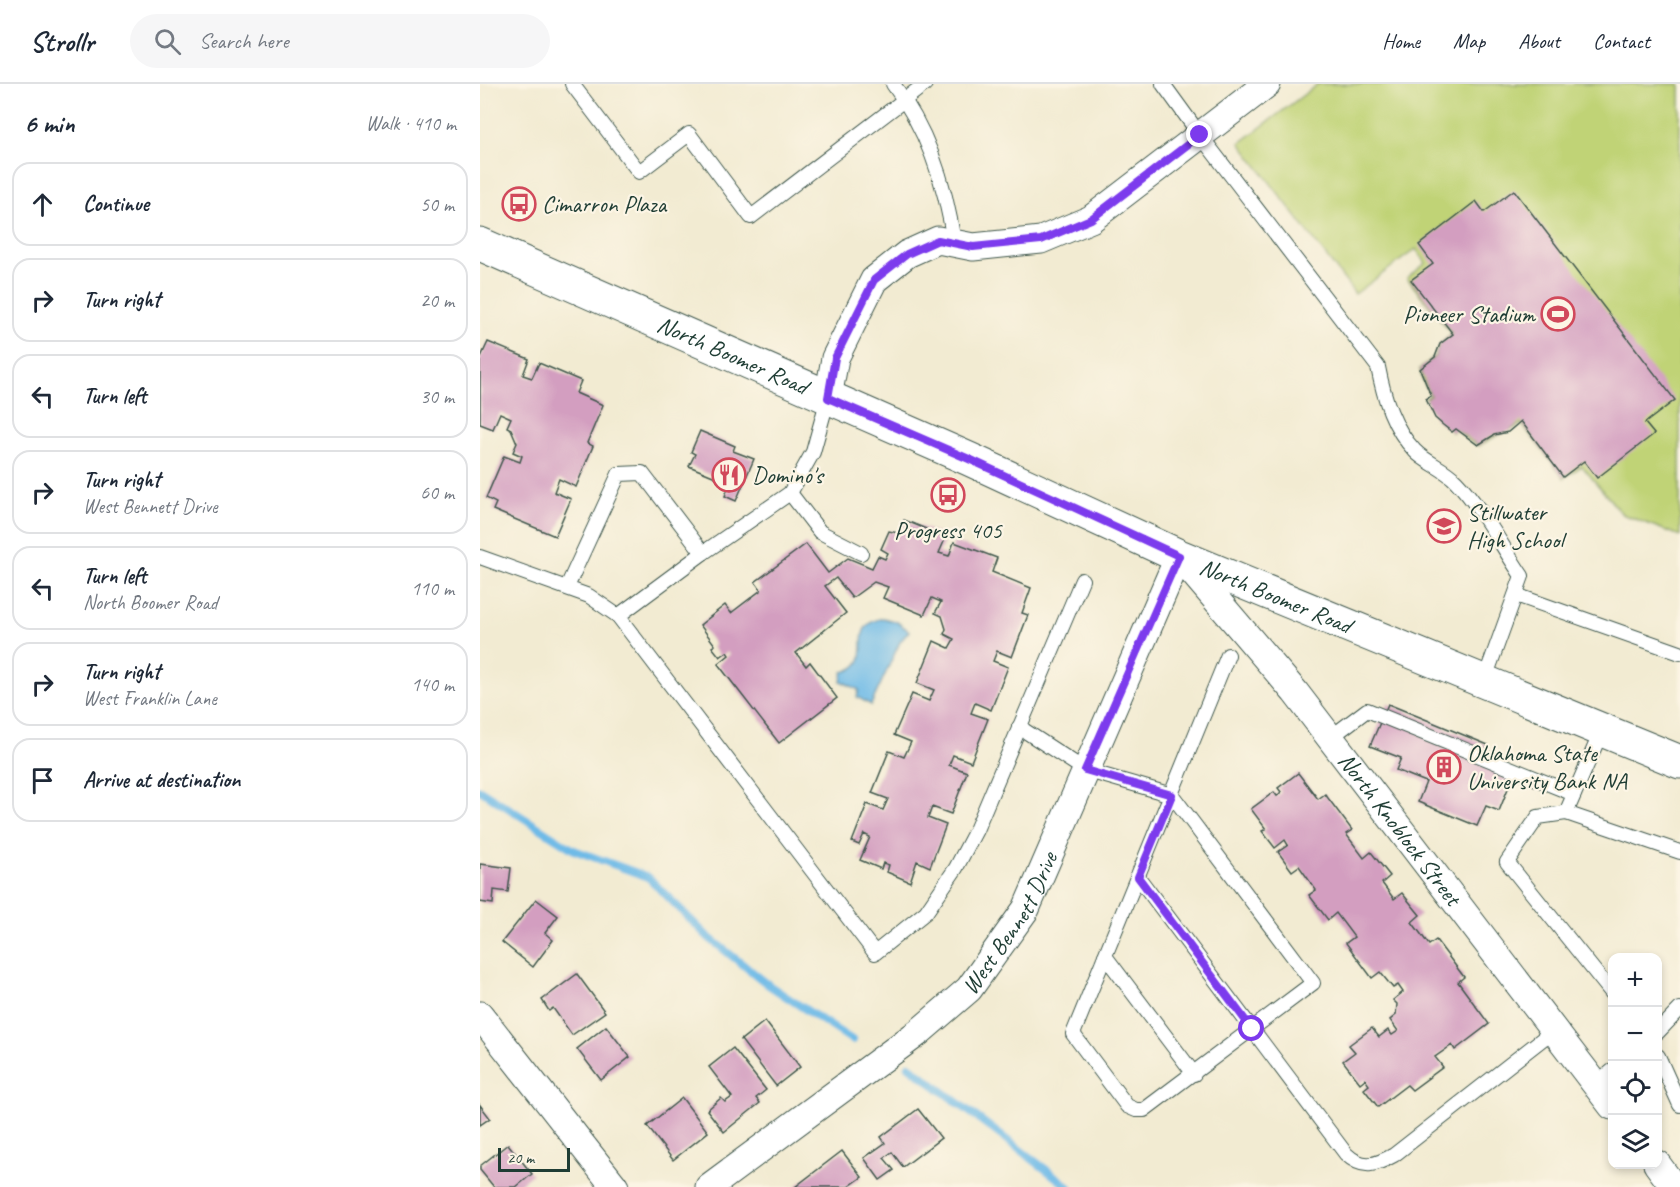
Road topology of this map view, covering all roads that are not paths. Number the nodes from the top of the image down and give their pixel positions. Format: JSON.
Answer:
{"nodes":[{"id":1,"x":572,"y":84,"type":"edge"},
{"id":2,"x":893,"y":84,"type":"edge"},
{"id":3,"x":925,"y":84,"type":"edge"},
{"id":4,"x":1163,"y":84,"type":"edge"},
{"id":5,"x":1267,"y":84,"type":"edge"},
{"id":6,"x":905,"y":100,"type":"junction"},
{"id":7,"x":1200,"y":135,"type":"junction"},
{"id":8,"x":954,"y":243,"type":"junction"},
{"id":9,"x":480,"y":244,"type":"edge"},
{"id":10,"x":828,"y":398,"type":"junction"},
{"id":11,"x":790,"y":493,"type":"junction"},
{"id":12,"x":703,"y":553,"type":"junction"},
{"id":13,"x":861,"y":553,"type":"dead end"},
{"id":14,"x":1179,"y":556,"type":"junction"},
{"id":15,"x":480,"y":557,"type":"edge"},
{"id":16,"x":1082,"y":580,"type":"dead end"},
{"id":17,"x":567,"y":587,"type":"junction"},
{"id":18,"x":1516,"y":595,"type":"junction"},
{"id":19,"x":618,"y":616,"type":"junction"},
{"id":20,"x":1680,"y":653,"type":"edge"},
{"id":21,"x":1228,"y":655,"type":"dead end"},
{"id":22,"x":1483,"y":683,"type":"junction"},
{"id":23,"x":1019,"y":727,"type":"junction"},
{"id":24,"x":1602,"y":730,"type":"junction"},
{"id":25,"x":1329,"y":738,"type":"junction"},
{"id":26,"x":1680,"y":762,"type":"edge"},
{"id":27,"x":1085,"y":770,"type":"junction"},
{"id":28,"x":1574,"y":794,"type":"junction"},
{"id":29,"x":1172,"y":795,"type":"junction"},
{"id":30,"x":1566,"y":813,"type":"junction"},
{"id":31,"x":1680,"y":852,"type":"edge"},
{"id":32,"x":1138,"y":877,"type":"junction"},
{"id":33,"x":1105,"y":956,"type":"junction"},
{"id":34,"x":1608,"y":988,"type":"edge"},
{"id":35,"x":1680,"y":1009,"type":"edge"},
{"id":36,"x":480,"y":1015,"type":"edge"},
{"id":37,"x":1662,"y":1028,"type":"edge"},
{"id":38,"x":1252,"y":1029,"type":"junction"},
{"id":39,"x":1554,"y":1030,"type":"junction"},
{"id":40,"x":1660,"y":1061,"type":"edge"},
{"id":41,"x":1194,"y":1074,"type":"junction"},
{"id":42,"x":1604,"y":1078,"type":"edge"},
{"id":43,"x":1680,"y":1105,"type":"edge"},
{"id":44,"x":1661,"y":1169,"type":"edge"},
{"id":45,"x":615,"y":1187,"type":"edge"},
{"id":46,"x":709,"y":1187,"type":"edge"},
{"id":47,"x":1674,"y":1187,"type":"edge"}],
"edges":[{"from":1,"to":6,"type":"lane"},
{"from":2,"to":6,"type":"lane"},
{"from":3,"to":6,"type":"lane"},
{"from":4,"to":7,"type":"lane"},
{"from":5,"to":7,"type":"street"},
{"from":6,"to":8,"type":"lane"},
{"from":7,"to":8,"type":"street"},
{"from":7,"to":18,"type":"lane"},
{"from":8,"to":10,"type":"street"},
{"from":9,"to":10,"type":"main road","name":"North Boomer Road"},
{"from":10,"to":11,"type":"lane"},
{"from":10,"to":14,"type":"main road","name":"North Boomer Road"},
{"from":11,"to":12,"type":"lane"},
{"from":11,"to":13,"type":"lane"},
{"from":12,"to":17,"type":"lane"},
{"from":12,"to":19,"type":"lane"},
{"from":14,"to":22,"type":"main road","name":"North Boomer Road"},
{"from":14,"to":25,"type":"street","name":"North Knoblock Street"},
{"from":14,"to":27,"type":"street","name":"West Bennett Drive"},
{"from":15,"to":17,"type":"lane"},
{"from":16,"to":23,"type":"lane"},
{"from":17,"to":19,"type":"lane"},
{"from":18,"to":20,"type":"lane"},
{"from":18,"to":22,"type":"lane"},
{"from":19,"to":23,"type":"lane"},
{"from":21,"to":29,"type":"lane"},
{"from":22,"to":24,"type":"main road","name":"North Boomer Road"},
{"from":23,"to":27,"type":"lane"},
{"from":24,"to":26,"type":"main road","name":"North Boomer Road"},
{"from":24,"to":28,"type":"lane"},
{"from":25,"to":28,"type":"lane"},
{"from":25,"to":39,"type":"street","name":"North Knoblock Street"},
{"from":27,"to":29,"type":"lane"},
{"from":27,"to":46,"type":"street","name":"West Bennett Drive"},
{"from":28,"to":30,"type":"lane"},
{"from":29,"to":32,"type":"lane"},
{"from":29,"to":38,"type":"lane"},
{"from":30,"to":31,"type":"lane"},
{"from":30,"to":34,"type":"lane"},
{"from":32,"to":33,"type":"lane"},
{"from":32,"to":38,"type":"lane"},
{"from":33,"to":41,"type":"lane"},
{"from":33,"to":41,"type":"lane"},
{"from":35,"to":37,"type":"lane"},
{"from":36,"to":45,"type":"street"},
{"from":38,"to":39,"type":"lane"},
{"from":38,"to":41,"type":"lane"},
{"from":39,"to":42,"type":"street","name":"North Knoblock Street"},
{"from":40,"to":43,"type":"lane"},
{"from":44,"to":47,"type":"street"}]}
